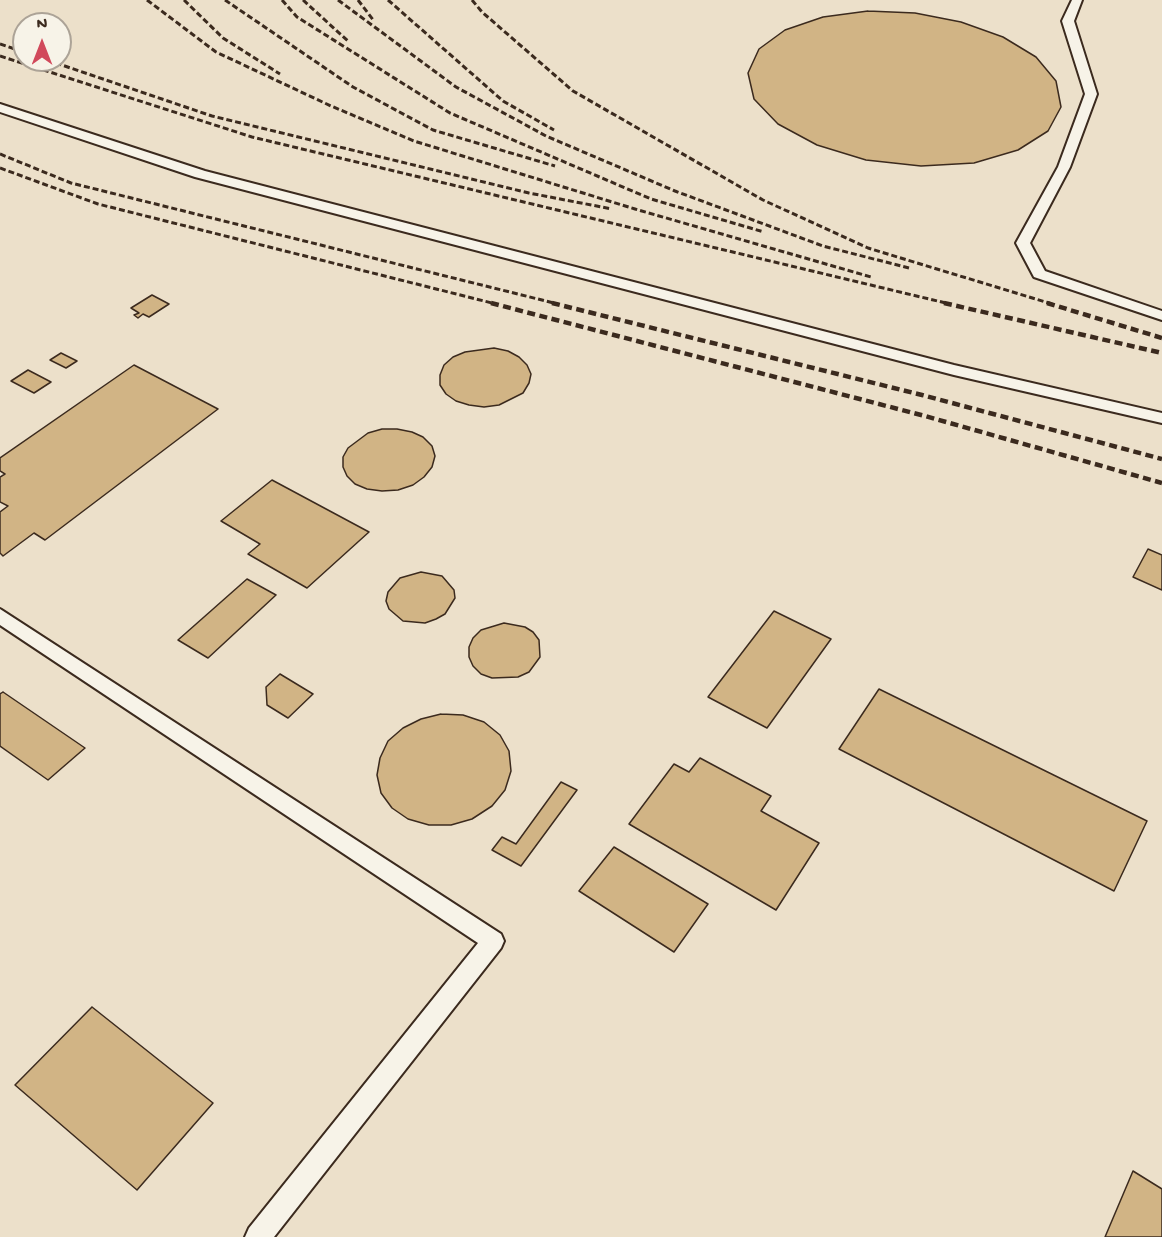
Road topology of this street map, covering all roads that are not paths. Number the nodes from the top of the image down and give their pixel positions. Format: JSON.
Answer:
{"nodes":[{"id":1,"x":1077,"y":0,"type":"edge"},
{"id":2,"x":0,"y":108,"type":"edge"},
{"id":3,"x":1162,"y":316,"type":"edge"},
{"id":4,"x":1162,"y":418,"type":"edge"},
{"id":5,"x":0,"y":616,"type":"edge"},
{"id":6,"x":258,"y":1237,"type":"edge"}],
"edges":[{"from":1,"to":3,"type":"lane"},
{"from":2,"to":4,"type":"lane"},
{"from":5,"to":6,"type":"lane"}]}
